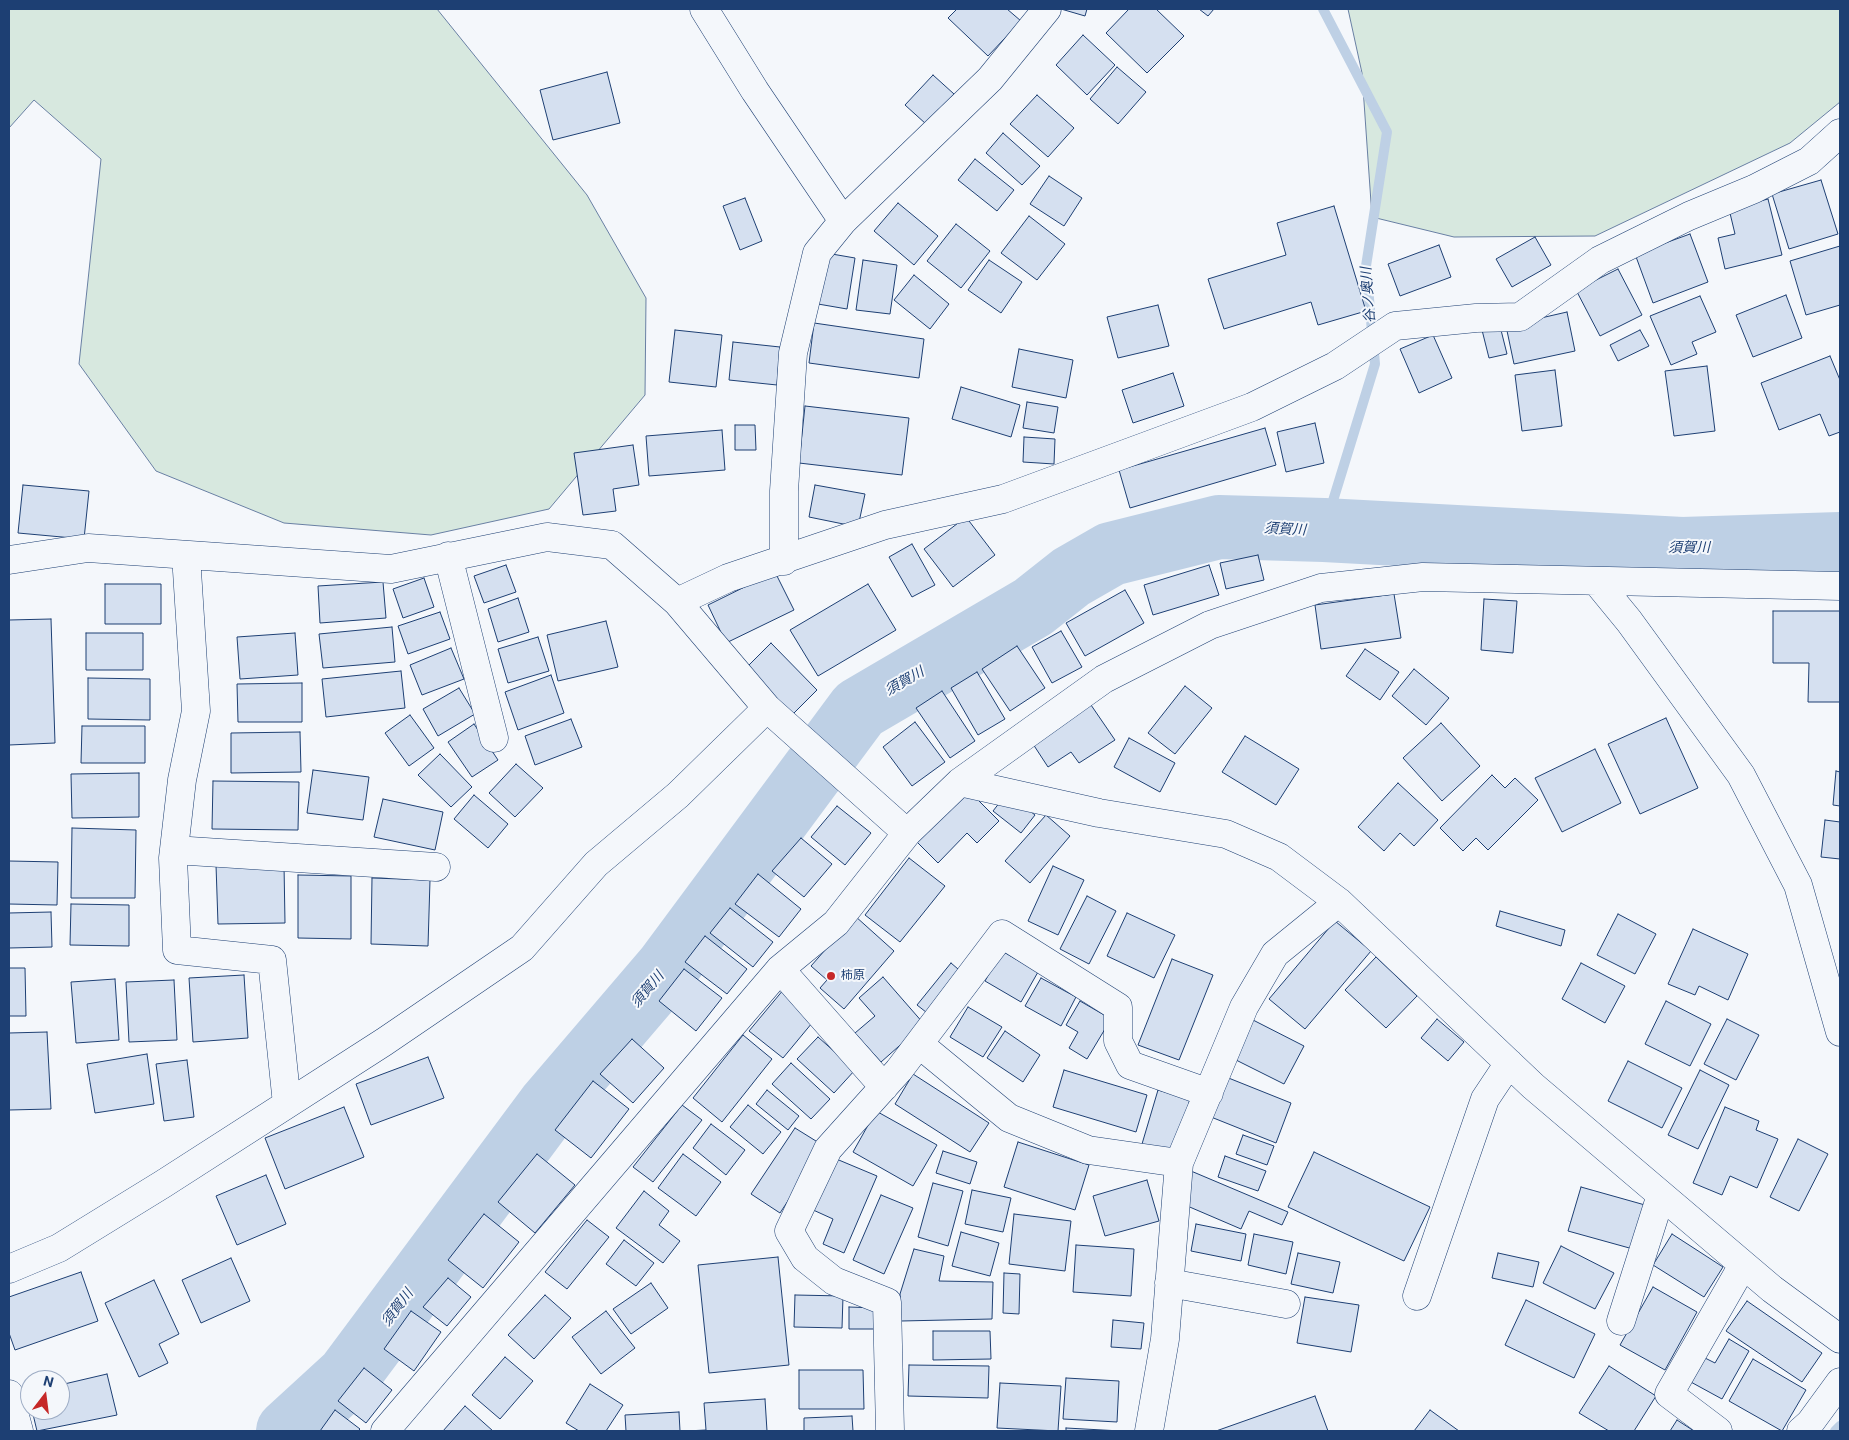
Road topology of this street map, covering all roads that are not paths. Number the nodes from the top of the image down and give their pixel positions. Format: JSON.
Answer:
{"nodes":[{"id":1,"x":704,"y":9,"type":"edge"},
{"id":2,"x":1047,"y":9,"type":"edge"},
{"id":3,"x":1840,"y":133,"type":"edge"},
{"id":4,"x":843,"y":221,"type":"junction"},
{"id":5,"x":186,"y":555,"type":"junction"},
{"id":6,"x":448,"y":556,"type":"junction"},
{"id":7,"x":9,"y":560,"type":"edge"},
{"id":8,"x":784,"y":560,"type":"junction"},
{"id":9,"x":1596,"y":582,"type":"junction"},
{"id":10,"x":1840,"y":586,"type":"edge"},
{"id":11,"x":677,"y":602,"type":"junction"},
{"id":12,"x":767,"y":708,"type":"junction"},
{"id":13,"x":494,"y":738,"type":"dead end"},
{"id":14,"x":960,"y":782,"type":"junction"},
{"id":15,"x":907,"y":833,"type":"junction"},
{"id":16,"x":174,"y":850,"type":"junction"},
{"id":17,"x":436,"y":867,"type":"dead end"},
{"id":18,"x":1339,"y":902,"type":"junction"},
{"id":19,"x":780,"y":969,"type":"junction"},
{"id":20,"x":1840,"y":1032,"type":"edge"},
{"id":21,"x":919,"y":1044,"type":"junction"},
{"id":22,"x":1509,"y":1063,"type":"junction"},
{"id":23,"x":884,"y":1087,"type":"junction"},
{"id":24,"x":1209,"y":1093,"type":"junction"},
{"id":25,"x":287,"y":1104,"type":"junction"},
{"id":26,"x":1179,"y":1163,"type":"junction"},
{"id":27,"x":1661,"y":1195,"type":"junction"},
{"id":28,"x":1743,"y":1265,"type":"junction"},
{"id":29,"x":9,"y":1269,"type":"edge"},
{"id":30,"x":1169,"y":1283,"type":"junction"},
{"id":31,"x":1416,"y":1296,"type":"dead end"},
{"id":32,"x":1286,"y":1304,"type":"dead end"},
{"id":33,"x":1621,"y":1322,"type":"dead end"},
{"id":34,"x":1840,"y":1339,"type":"edge"},
{"id":35,"x":1840,"y":1382,"type":"edge"},
{"id":36,"x":9,"y":1394,"type":"edge"},
{"id":37,"x":19,"y":1431,"type":"edge"},
{"id":38,"x":385,"y":1431,"type":"edge"},
{"id":39,"x":890,"y":1431,"type":"edge"},
{"id":40,"x":1148,"y":1431,"type":"edge"},
{"id":41,"x":1718,"y":1431,"type":"edge"},
{"id":42,"x":1801,"y":1431,"type":"edge"}],
"edges":[{"from":1,"to":4,"type":"street"},
{"from":2,"to":4,"type":"street"},
{"from":3,"to":8,"type":"street"},
{"from":4,"to":8,"type":"street"},
{"from":5,"to":6,"type":"street"},
{"from":5,"to":7,"type":"street"},
{"from":5,"to":16,"type":"street"},
{"from":6,"to":11,"type":"street"},
{"from":6,"to":13,"type":"street"},
{"from":8,"to":11,"type":"street"},
{"from":9,"to":10,"type":"street"},
{"from":9,"to":14,"type":"street"},
{"from":9,"to":20,"type":"street"},
{"from":11,"to":12,"type":"street"},
{"from":12,"to":15,"type":"street"},
{"from":12,"to":25,"type":"street"},
{"from":14,"to":15,"type":"street"},
{"from":14,"to":18,"type":"street"},
{"from":15,"to":19,"type":"street"},
{"from":16,"to":17,"type":"street"},
{"from":16,"to":25,"type":"street"},
{"from":18,"to":22,"type":"street"},
{"from":18,"to":24,"type":"street"},
{"from":19,"to":23,"type":"street"},
{"from":19,"to":38,"type":"street"},
{"from":21,"to":23,"type":"street"},
{"from":21,"to":24,"type":"street"},
{"from":21,"to":26,"type":"street"},
{"from":22,"to":27,"type":"street"},
{"from":22,"to":31,"type":"street"},
{"from":23,"to":39,"type":"street"},
{"from":24,"to":26,"type":"street"},
{"from":25,"to":29,"type":"street"},
{"from":26,"to":30,"type":"street"},
{"from":27,"to":28,"type":"street"},
{"from":27,"to":33,"type":"street"},
{"from":28,"to":34,"type":"street"},
{"from":28,"to":41,"type":"street"},
{"from":30,"to":32,"type":"street"},
{"from":30,"to":40,"type":"street"},
{"from":35,"to":42,"type":"street"},
{"from":36,"to":37,"type":"street"}]}
